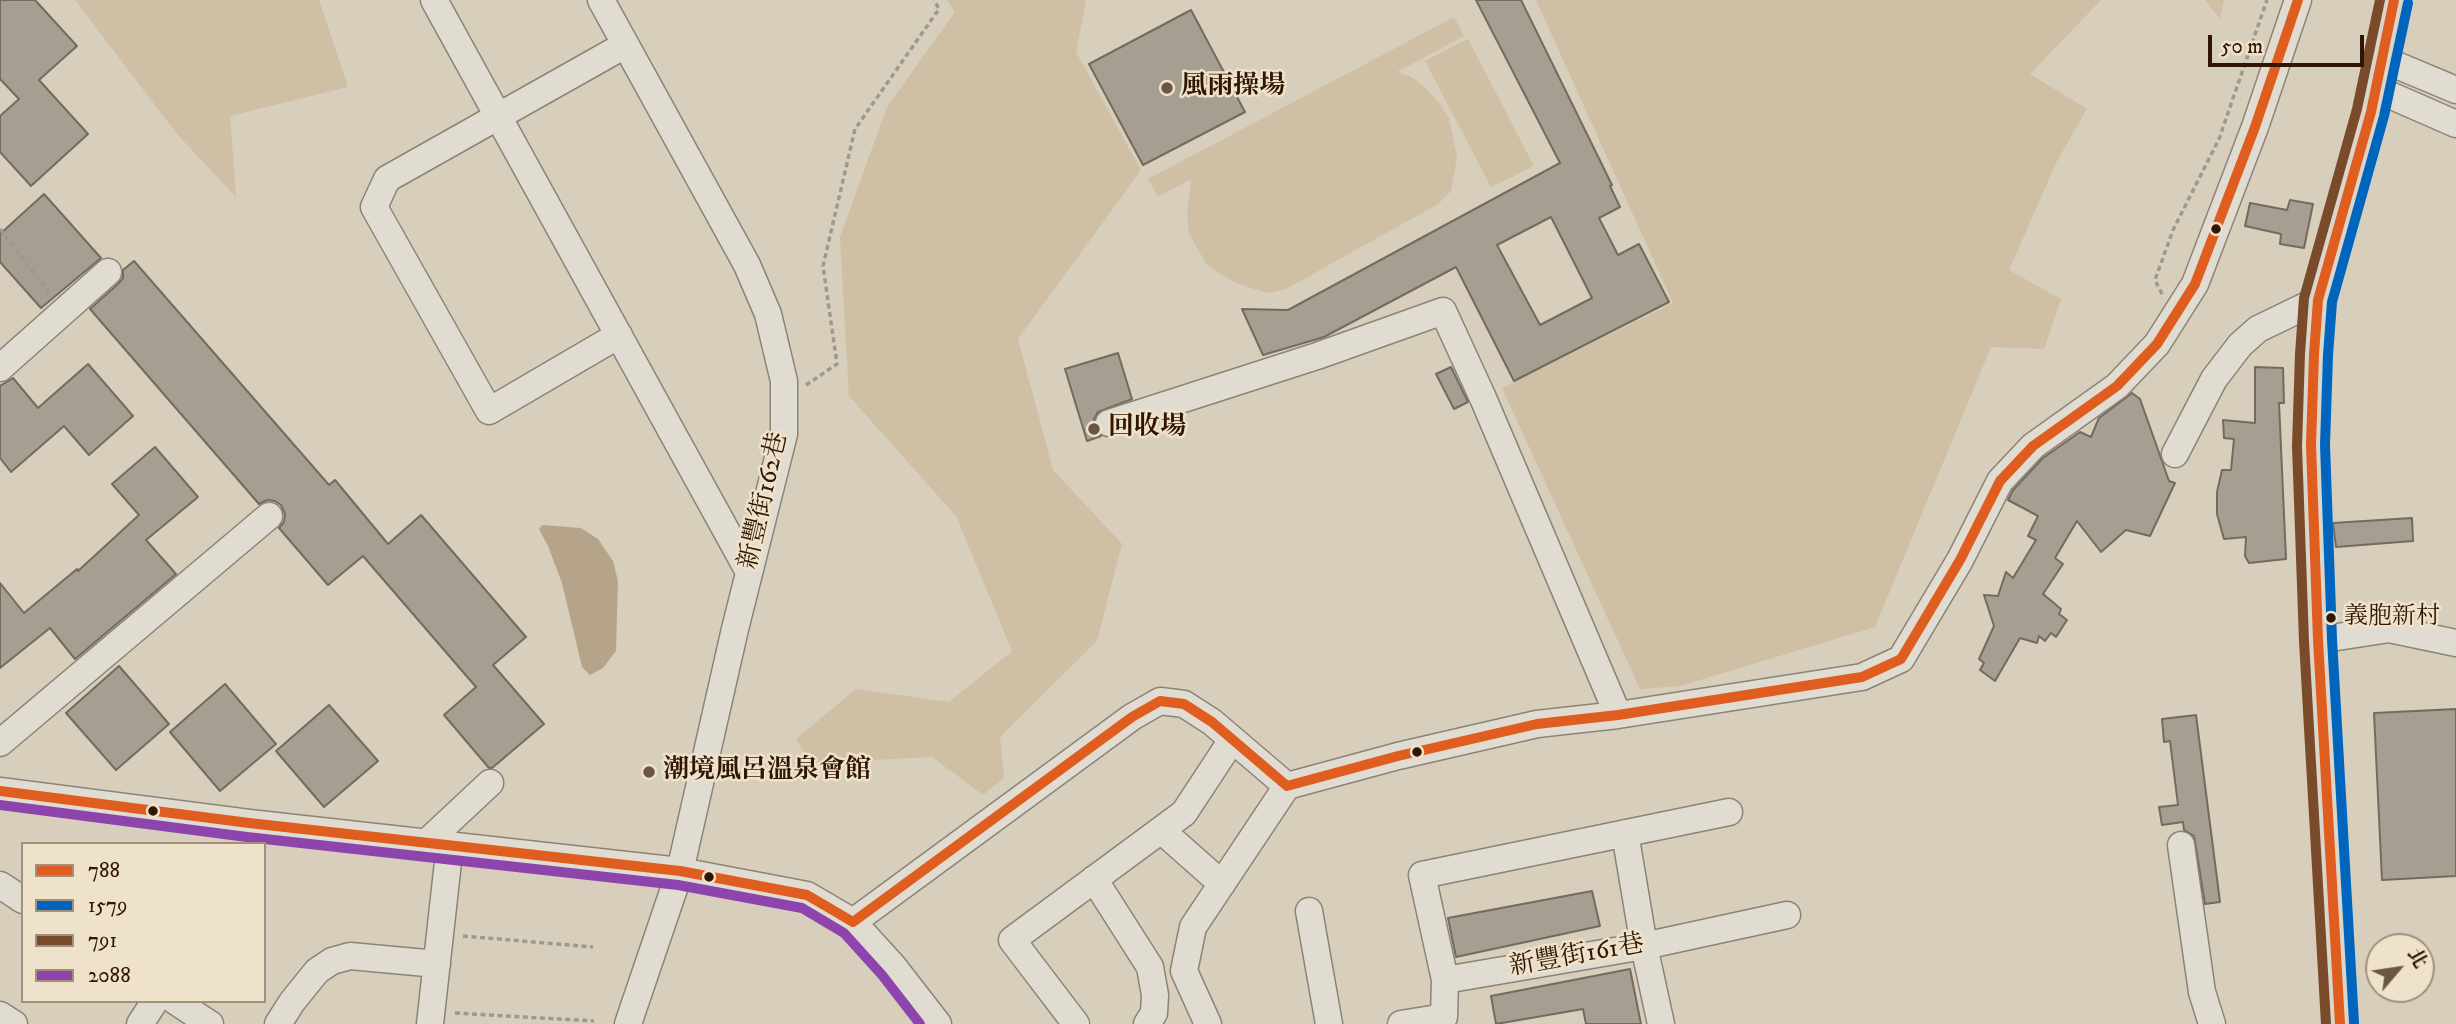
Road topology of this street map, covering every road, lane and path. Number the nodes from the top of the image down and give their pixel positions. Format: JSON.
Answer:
{"nodes":[{"id":1,"x":434,"y":0,"type":"edge"},
{"id":2,"x":601,"y":0,"type":"edge"},
{"id":3,"x":934,"y":0,"type":"edge"},
{"id":4,"x":2267,"y":0,"type":"edge"},
{"id":5,"x":2298,"y":0,"type":"edge"},
{"id":6,"x":2394,"y":0,"type":"edge"},
{"id":7,"x":625,"y":45,"type":"junction"},
{"id":8,"x":2379,"y":74,"type":"junction"},
{"id":9,"x":2456,"y":90,"type":"edge"},
{"id":10,"x":499,"y":117,"type":"junction"},
{"id":11,"x":2456,"y":124,"type":"edge"},
{"id":12,"x":0,"y":229,"type":"edge"},
{"id":13,"x":108,"y":272,"type":"dead end"},
{"id":14,"x":2318,"y":300,"type":"junction"},
{"id":15,"x":64,"y":311,"type":"junction"},
{"id":16,"x":2173,"y":318,"type":"junction"},
{"id":17,"x":619,"y":335,"type":"junction"},
{"id":18,"x":0,"y":368,"type":"edge"},
{"id":19,"x":784,"y":400,"type":"junction"},
{"id":20,"x":1109,"y":423,"type":"dead end"},
{"id":21,"x":2175,"y":454,"type":"dead end"},
{"id":22,"x":269,"y":516,"type":"dead end"},
{"id":23,"x":749,"y":572,"type":"junction"},
{"id":24,"x":2318,"y":640,"type":"junction"},
{"id":25,"x":2456,"y":643,"type":"edge"},
{"id":26,"x":1618,"y":715,"type":"junction"},
{"id":27,"x":1232,"y":740,"type":"junction"},
{"id":28,"x":0,"y":743,"type":"edge"},
{"id":29,"x":490,"y":783,"type":"dead end"},
{"id":30,"x":1287,"y":786,"type":"junction"},
{"id":31,"x":0,"y":791,"type":"edge"},
{"id":32,"x":1728,"y":812,"type":"dead end"},
{"id":33,"x":1161,"y":830,"type":"junction"},
{"id":34,"x":246,"y":833,"type":"edge"},
{"id":35,"x":1625,"y":833,"type":"junction"},
{"id":36,"x":439,"y":843,"type":"junction"},
{"id":37,"x":2181,"y":845,"type":"dead end"},
{"id":38,"x":680,"y":871,"type":"junction"},
{"id":39,"x":1094,"y":879,"type":"junction"},
{"id":40,"x":1222,"y":884,"type":"junction"},
{"id":41,"x":0,"y":885,"type":"edge"},
{"id":42,"x":21,"y":899,"type":"edge"},
{"id":43,"x":1309,"y":911,"type":"dead end"},
{"id":44,"x":1787,"y":915,"type":"dead end"},
{"id":45,"x":853,"y":922,"type":"junction"},
{"id":46,"x":440,"y":934,"type":"junction"},
{"id":47,"x":1644,"y":946,"type":"junction"},
{"id":48,"x":593,"y":947,"type":"dead end"},
{"id":49,"x":437,"y":964,"type":"junction"},
{"id":50,"x":1445,"y":980,"type":"junction"},
{"id":51,"x":154,"y":1003,"type":"edge"},
{"id":52,"x":178,"y":1003,"type":"edge"},
{"id":53,"x":0,"y":1015,"type":"edge"},
{"id":54,"x":431,"y":1018,"type":"edge"},
{"id":55,"x":1446,"y":1020,"type":"edge"},
{"id":56,"x":594,"y":1021,"type":"dead end"},
{"id":57,"x":14,"y":1024,"type":"edge"},
{"id":58,"x":140,"y":1024,"type":"edge"},
{"id":59,"x":210,"y":1024,"type":"edge"},
{"id":60,"x":278,"y":1024,"type":"edge"},
{"id":61,"x":628,"y":1024,"type":"edge"},
{"id":62,"x":938,"y":1024,"type":"edge"},
{"id":63,"x":1076,"y":1024,"type":"edge"},
{"id":64,"x":1147,"y":1024,"type":"edge"},
{"id":65,"x":1208,"y":1024,"type":"edge"},
{"id":66,"x":1329,"y":1024,"type":"edge"},
{"id":67,"x":1401,"y":1024,"type":"edge"},
{"id":68,"x":1661,"y":1024,"type":"edge"},
{"id":69,"x":2212,"y":1024,"type":"edge"},
{"id":70,"x":2340,"y":1024,"type":"edge"}],
"edges":[{"from":1,"to":10,"type":"street"},
{"from":2,"to":7,"type":"street","name":"新豐街162巷"},
{"from":3,"to":19,"type":"path"},
{"from":4,"to":16,"type":"path"},
{"from":5,"to":16,"type":"street"},
{"from":6,"to":8,"type":"main road"},
{"from":7,"to":10,"type":"street"},
{"from":7,"to":19,"type":"street","name":"新豐街162巷"},
{"from":8,"to":9,"type":"street"},
{"from":8,"to":11,"type":"street"},
{"from":8,"to":14,"type":"main road"},
{"from":10,"to":17,"type":"street"},
{"from":10,"to":17,"type":"street"},
{"from":12,"to":15,"type":"path"},
{"from":13,"to":15,"type":"street"},
{"from":14,"to":21,"type":"street"},
{"from":14,"to":24,"type":"main road"},
{"from":15,"to":18,"type":"street"},
{"from":16,"to":26,"type":"street"},
{"from":17,"to":23,"type":"street"},
{"from":19,"to":23,"type":"street","name":"新豐街162巷"},
{"from":20,"to":26,"type":"street"},
{"from":22,"to":28,"type":"street"},
{"from":23,"to":38,"type":"street","name":"新豐街162巷"},
{"from":24,"to":25,"type":"street"},
{"from":24,"to":70,"type":"main road"},
{"from":26,"to":30,"type":"street"},
{"from":27,"to":30,"type":"street"},
{"from":27,"to":33,"type":"street"},
{"from":27,"to":45,"type":"street"},
{"from":29,"to":36,"type":"street"},
{"from":30,"to":40,"type":"street"},
{"from":31,"to":34,"type":"street"},
{"from":32,"to":35,"type":"street"},
{"from":33,"to":39,"type":"street"},
{"from":33,"to":40,"type":"street"},
{"from":34,"to":36,"type":"street"},
{"from":35,"to":47,"type":"street"},
{"from":35,"to":50,"type":"street"},
{"from":36,"to":38,"type":"street"},
{"from":36,"to":46,"type":"street"},
{"from":37,"to":69,"type":"street"},
{"from":38,"to":45,"type":"street"},
{"from":38,"to":61,"type":"street","name":"新豐街162巷"},
{"from":39,"to":63,"type":"street"},
{"from":39,"to":64,"type":"street"},
{"from":40,"to":65,"type":"street"},
{"from":41,"to":42,"type":"street"},
{"from":43,"to":66,"type":"street"},
{"from":44,"to":47,"type":"street","name":"新豐街161巷"},
{"from":45,"to":62,"type":"street"},
{"from":46,"to":48,"type":"path"},
{"from":46,"to":49,"type":"street"},
{"from":47,"to":50,"type":"street","name":"新豐街161巷"},
{"from":47,"to":68,"type":"street"},
{"from":49,"to":54,"type":"street"},
{"from":49,"to":60,"type":"street"},
{"from":50,"to":55,"type":"street"},
{"from":51,"to":58,"type":"street"},
{"from":52,"to":59,"type":"street"},
{"from":53,"to":57,"type":"street"},
{"from":54,"to":56,"type":"path"},
{"from":55,"to":67,"type":"street"}]}
